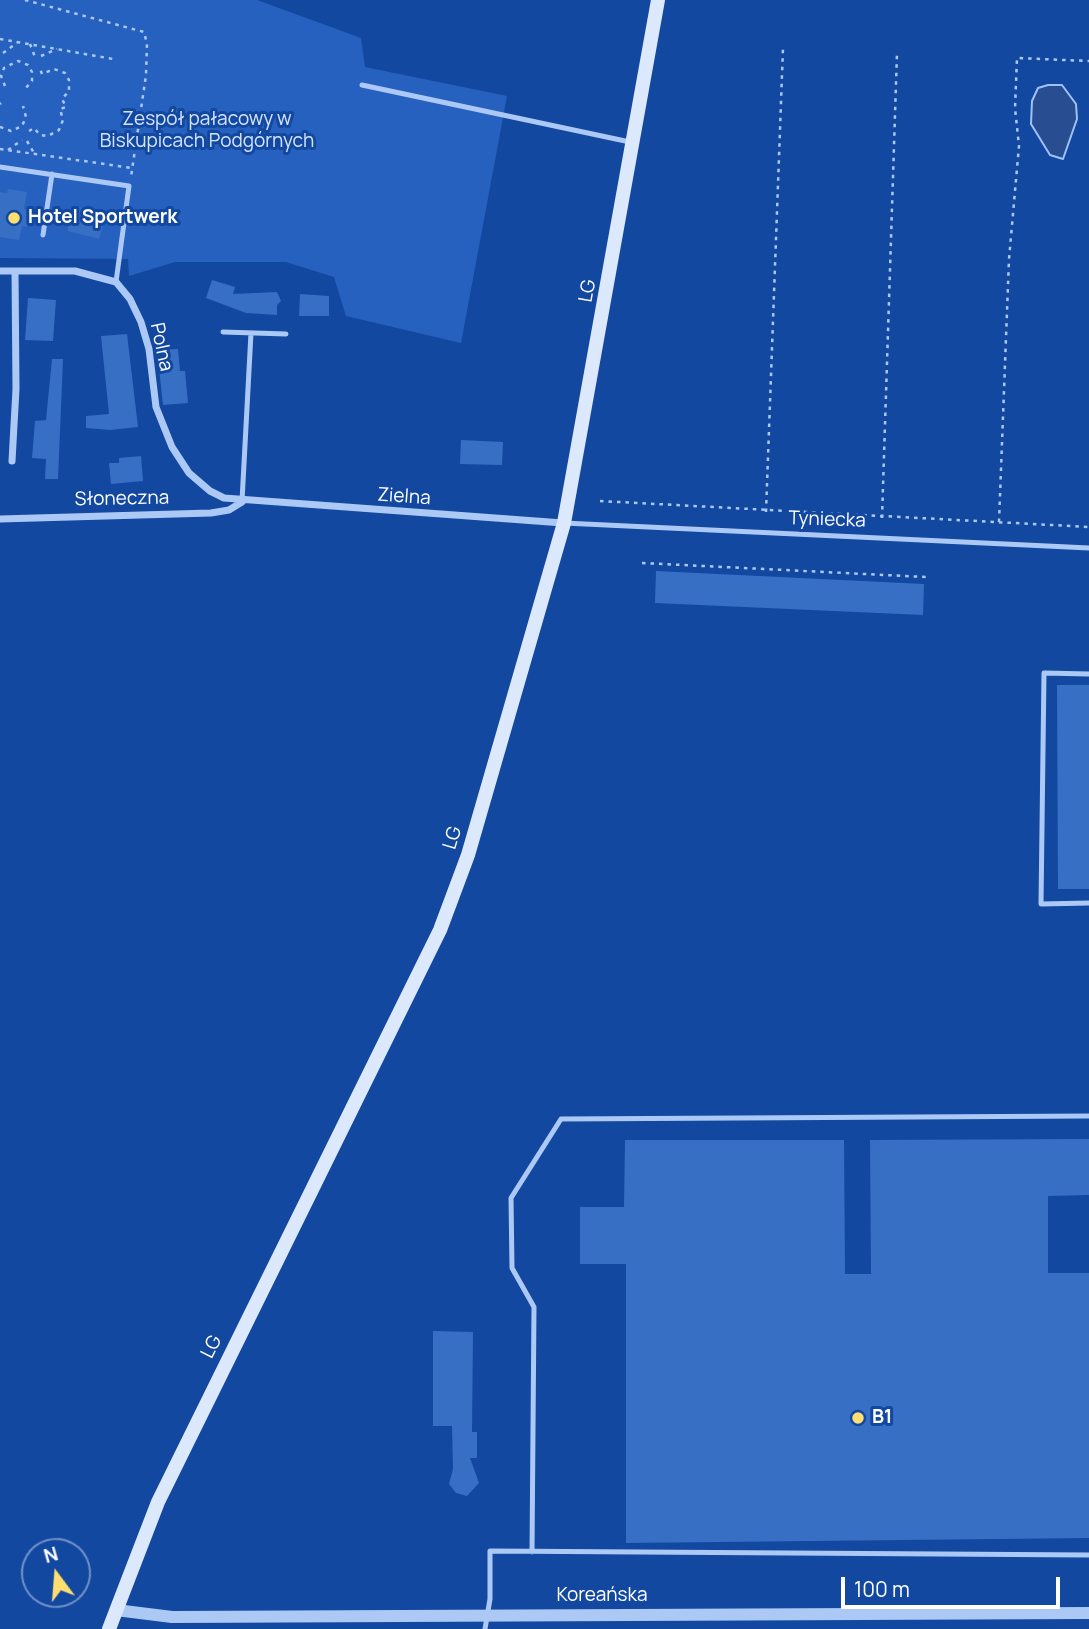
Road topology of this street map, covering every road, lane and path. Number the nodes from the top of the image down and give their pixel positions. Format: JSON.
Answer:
{"nodes":[{"id":1,"x":25,"y":0,"type":"edge"},
{"id":2,"x":658,"y":0,"type":"edge"},
{"id":3,"x":0,"y":39,"type":"edge"},
{"id":4,"x":19,"y":42,"type":"junction"},
{"id":5,"x":30,"y":44,"type":"junction"},
{"id":6,"x":58,"y":48,"type":"junction"},
{"id":7,"x":783,"y":48,"type":"dead end"},
{"id":8,"x":3,"y":52,"type":"dead end"},
{"id":9,"x":897,"y":53,"type":"dead end"},
{"id":10,"x":41,"y":56,"type":"dead end"},
{"id":11,"x":36,"y":57,"type":"dead end"},
{"id":12,"x":113,"y":59,"type":"dead end"},
{"id":13,"x":3,"y":61,"type":"dead end"},
{"id":14,"x":1089,"y":61,"type":"edge"},
{"id":15,"x":5,"y":66,"type":"junction"},
{"id":16,"x":30,"y":69,"type":"junction"},
{"id":17,"x":362,"y":85,"type":"dead end"},
{"id":18,"x":5,"y":86,"type":"dead end"},
{"id":19,"x":25,"y":89,"type":"dead end"},
{"id":20,"x":23,"y":106,"type":"dead end"},
{"id":21,"x":22,"y":126,"type":"junction"},
{"id":22,"x":0,"y":127,"type":"edge"},
{"id":23,"x":634,"y":143,"type":"junction"},
{"id":24,"x":0,"y":149,"type":"edge"},
{"id":25,"x":7,"y":150,"type":"junction"},
{"id":26,"x":34,"y":154,"type":"junction"},
{"id":27,"x":0,"y":167,"type":"edge"},
{"id":28,"x":133,"y":169,"type":"junction"},
{"id":29,"x":52,"y":174,"type":"junction"},
{"id":30,"x":130,"y":187,"type":"junction"},
{"id":31,"x":43,"y":235,"type":"dead end"},
{"id":32,"x":0,"y":271,"type":"edge"},
{"id":33,"x":15,"y":271,"type":"junction"},
{"id":34,"x":116,"y":282,"type":"junction"},
{"id":35,"x":223,"y":332,"type":"dead end"},
{"id":36,"x":251,"y":333,"type":"junction"},
{"id":37,"x":286,"y":334,"type":"dead end"},
{"id":38,"x":12,"y":461,"type":"dead end"},
{"id":39,"x":600,"y":501,"type":"dead end"},
{"id":40,"x":242,"y":502,"type":"junction"},
{"id":41,"x":766,"y":512,"type":"junction"},
{"id":42,"x":882,"y":518,"type":"junction"},
{"id":43,"x":0,"y":519,"type":"edge"},
{"id":44,"x":999,"y":522,"type":"junction"},
{"id":45,"x":564,"y":523,"type":"junction"},
{"id":46,"x":1089,"y":527,"type":"edge"},
{"id":47,"x":1089,"y":548,"type":"edge"},
{"id":48,"x":642,"y":563,"type":"dead end"},
{"id":49,"x":926,"y":577,"type":"dead end"},
{"id":50,"x":1089,"y":674,"type":"edge"},
{"id":51,"x":1089,"y":903,"type":"edge"},
{"id":52,"x":1089,"y":1116,"type":"edge"},
{"id":53,"x":532,"y":1552,"type":"junction"},
{"id":54,"x":1089,"y":1555,"type":"edge"},
{"id":55,"x":116,"y":1610,"type":"junction"},
{"id":56,"x":1089,"y":1613,"type":"edge"},
{"id":57,"x":485,"y":1615,"type":"junction"},
{"id":58,"x":109,"y":1629,"type":"edge"},
{"id":59,"x":485,"y":1629,"type":"edge"}],
"edges":[{"from":1,"to":28,"type":"path"},
{"from":2,"to":23,"type":"main road","name":"LG"},
{"from":3,"to":4,"type":"path"},
{"from":4,"to":5,"type":"path"},
{"from":4,"to":8,"type":"path"},
{"from":5,"to":6,"type":"path"},
{"from":5,"to":11,"type":"path"},
{"from":6,"to":10,"type":"path"},
{"from":6,"to":12,"type":"path"},
{"from":7,"to":41,"type":"path"},
{"from":9,"to":42,"type":"path"},
{"from":13,"to":15,"type":"path"},
{"from":14,"to":44,"type":"path"},
{"from":15,"to":16,"type":"path"},
{"from":15,"to":18,"type":"path"},
{"from":16,"to":19,"type":"path"},
{"from":16,"to":21,"type":"path"},
{"from":17,"to":23,"type":"lane"},
{"from":20,"to":21,"type":"path"},
{"from":21,"to":22,"type":"path"},
{"from":23,"to":45,"type":"main road","name":"LG"},
{"from":24,"to":25,"type":"path"},
{"from":25,"to":26,"type":"path"},
{"from":25,"to":26,"type":"path"},
{"from":26,"to":28,"type":"path"},
{"from":27,"to":29,"type":"lane"},
{"from":28,"to":30,"type":"path"},
{"from":29,"to":30,"type":"lane"},
{"from":29,"to":31,"type":"lane"},
{"from":30,"to":34,"type":"lane"},
{"from":32,"to":33,"type":"street"},
{"from":33,"to":34,"type":"street"},
{"from":33,"to":38,"type":"street"},
{"from":34,"to":40,"type":"street","name":"Polna"},
{"from":35,"to":36,"type":"lane"},
{"from":36,"to":37,"type":"lane"},
{"from":36,"to":40,"type":"lane"},
{"from":39,"to":41,"type":"path"},
{"from":40,"to":43,"type":"street","name":"Słoneczna"},
{"from":40,"to":45,"type":"street","name":"Zielna"},
{"from":41,"to":42,"type":"path"},
{"from":42,"to":44,"type":"path"},
{"from":44,"to":46,"type":"path"},
{"from":45,"to":47,"type":"lane","name":"Tyniecka"},
{"from":45,"to":55,"type":"main road","name":"LG"},
{"from":48,"to":49,"type":"path"},
{"from":50,"to":51,"type":"lane"},
{"from":52,"to":53,"type":"lane"},
{"from":53,"to":54,"type":"lane"},
{"from":53,"to":57,"type":"lane"},
{"from":55,"to":57,"type":"street","name":"Koreańska"},
{"from":55,"to":58,"type":"main road","name":"LG"},
{"from":56,"to":57,"type":"street","name":"Koreańska"},
{"from":57,"to":59,"type":"lane"}]}
